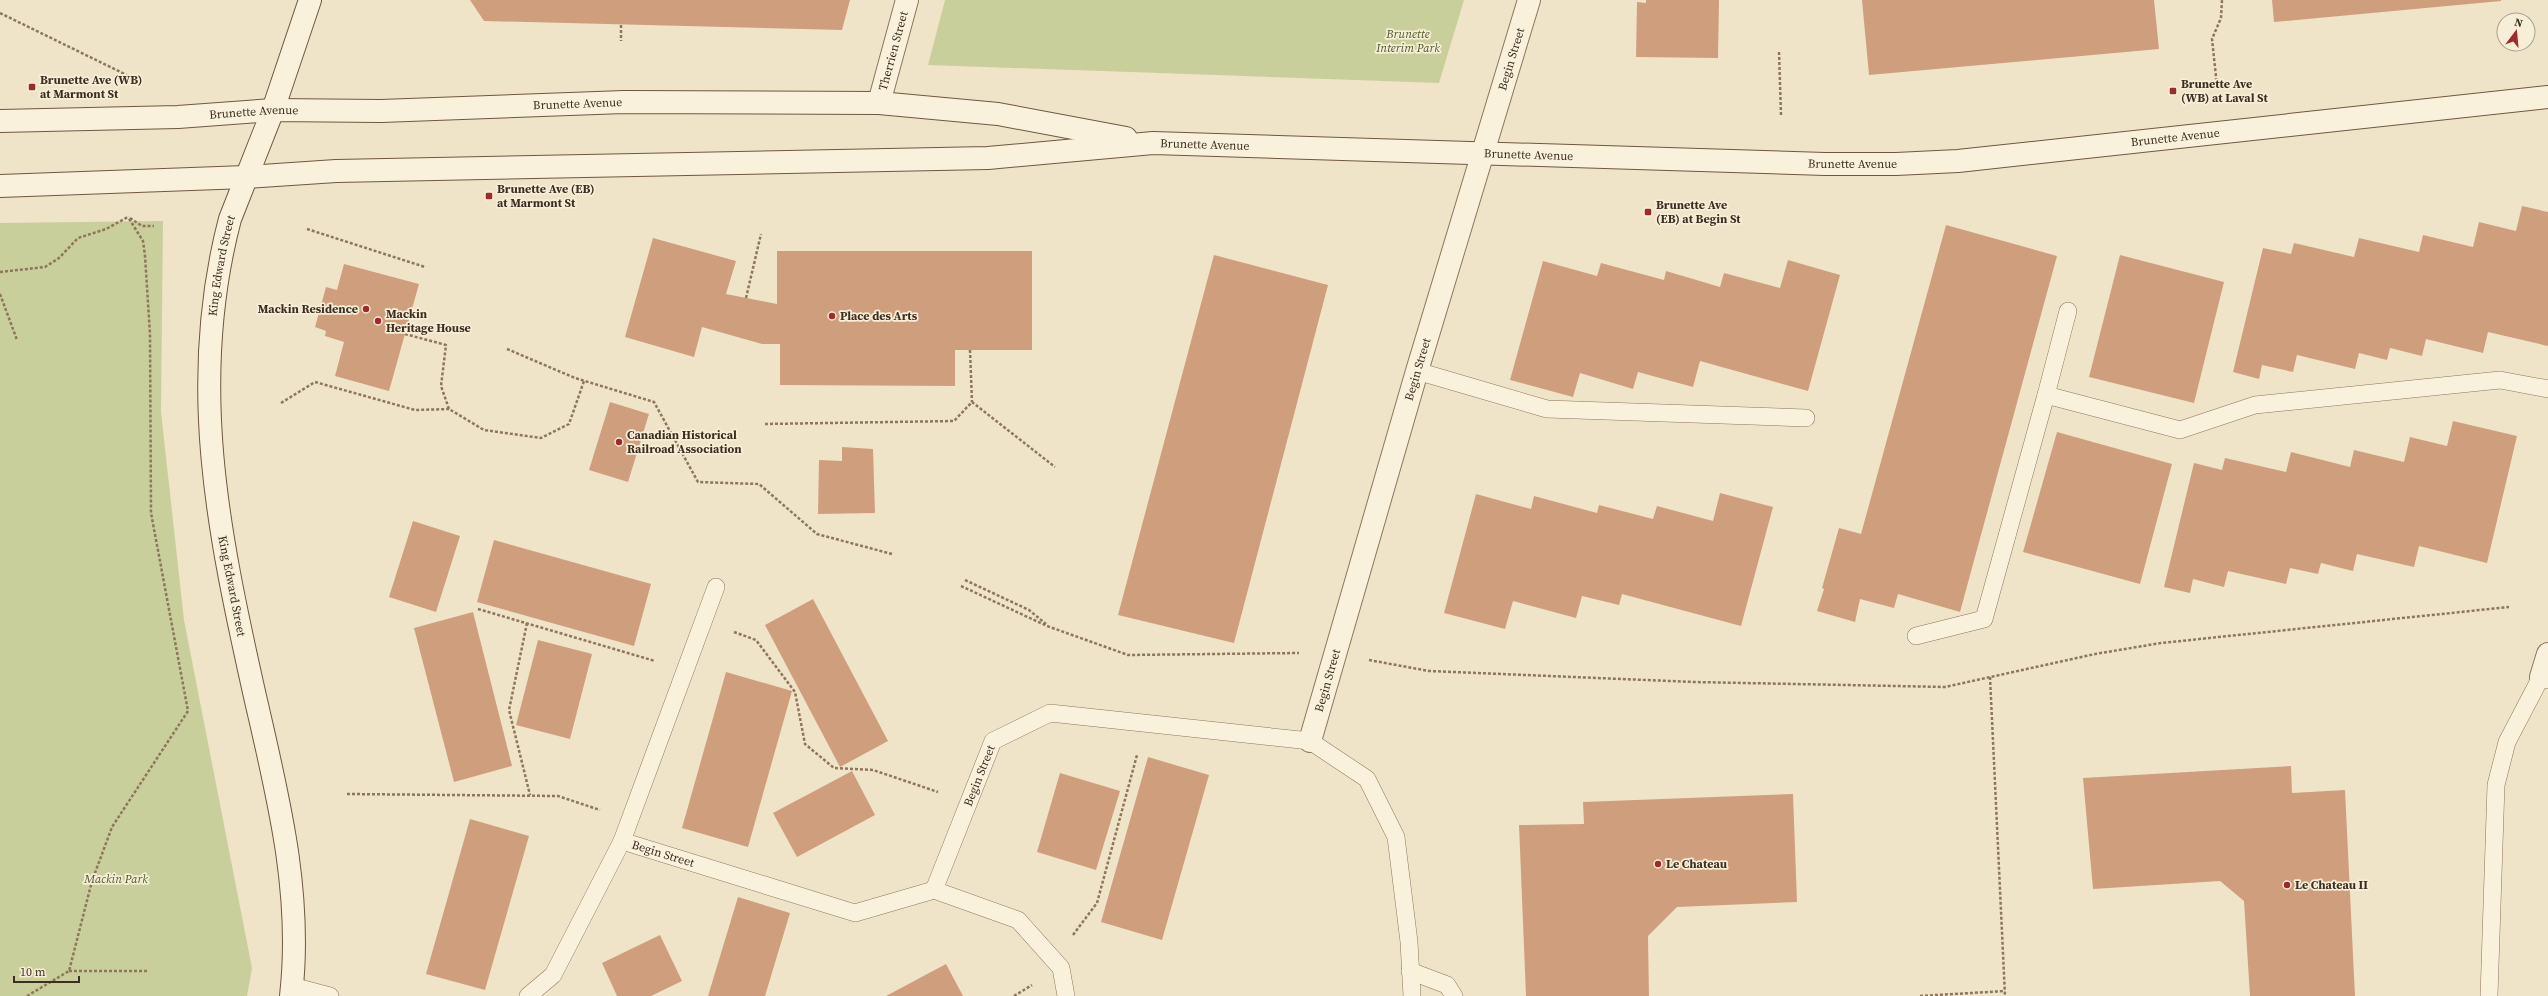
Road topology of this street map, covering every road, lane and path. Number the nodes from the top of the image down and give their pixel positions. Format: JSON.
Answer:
{"nodes":[{"id":1,"x":310,"y":0,"type":"edge"},
{"id":2,"x":907,"y":0,"type":"edge"},
{"id":3,"x":1529,"y":0,"type":"edge"},
{"id":4,"x":2222,"y":0,"type":"edge"},
{"id":5,"x":0,"y":13,"type":"edge"},
{"id":6,"x":621,"y":25,"type":"dead end"},
{"id":7,"x":621,"y":41,"type":"dead end"},
{"id":8,"x":1780,"y":52,"type":"dead end"},
{"id":9,"x":141,"y":82,"type":"dead end"},
{"id":10,"x":2217,"y":86,"type":"dead end"},
{"id":11,"x":2548,"y":97,"type":"edge"},
{"id":12,"x":879,"y":103,"type":"junction"},
{"id":13,"x":273,"y":110,"type":"junction"},
{"id":14,"x":1781,"y":115,"type":"dead end"},
{"id":15,"x":0,"y":121,"type":"edge"},
{"id":16,"x":1153,"y":143,"type":"junction"},
{"id":17,"x":1483,"y":153,"type":"junction"},
{"id":18,"x":246,"y":177,"type":"junction"},
{"id":19,"x":0,"y":186,"type":"edge"},
{"id":20,"x":128,"y":217,"type":"junction"},
{"id":21,"x":154,"y":226,"type":"dead end"},
{"id":22,"x":307,"y":229,"type":"dead end"},
{"id":23,"x":761,"y":234,"type":"dead end"},
{"id":24,"x":425,"y":267,"type":"dead end"},
{"id":25,"x":0,"y":272,"type":"edge"},
{"id":26,"x":0,"y":294,"type":"edge"},
{"id":27,"x":746,"y":298,"type":"dead end"},
{"id":28,"x":2068,"y":311,"type":"dead end"},
{"id":29,"x":405,"y":334,"type":"dead end"},
{"id":30,"x":17,"y":340,"type":"dead end"},
{"id":31,"x":507,"y":349,"type":"dead end"},
{"id":32,"x":970,"y":350,"type":"dead end"},
{"id":33,"x":1417,"y":371,"type":"junction"},
{"id":34,"x":584,"y":381,"type":"junction"},
{"id":35,"x":2548,"y":389,"type":"edge"},
{"id":36,"x":2046,"y":395,"type":"junction"},
{"id":37,"x":972,"y":402,"type":"junction"},
{"id":38,"x":281,"y":404,"type":"dead end"},
{"id":39,"x":449,"y":409,"type":"junction"},
{"id":40,"x":1806,"y":418,"type":"dead end"},
{"id":41,"x":765,"y":424,"type":"dead end"},
{"id":42,"x":1055,"y":467,"type":"dead end"},
{"id":43,"x":892,"y":554,"type":"dead end"},
{"id":44,"x":965,"y":580,"type":"dead end"},
{"id":45,"x":961,"y":586,"type":"dead end"},
{"id":46,"x":716,"y":587,"type":"dead end"},
{"id":47,"x":478,"y":609,"type":"dead end"},
{"id":48,"x":704,"y":621,"type":"junction"},
{"id":49,"x":527,"y":623,"type":"junction"},
{"id":50,"x":1047,"y":626,"type":"junction"},
{"id":51,"x":1916,"y":636,"type":"dead end"},
{"id":52,"x":1335,"y":653,"type":"junction"},
{"id":53,"x":2548,"y":654,"type":"edge"},
{"id":54,"x":686,"y":670,"type":"junction"},
{"id":55,"x":1990,"y":676,"type":"dead end"},
{"id":56,"x":2545,"y":678,"type":"edge"},
{"id":57,"x":1146,"y":724,"type":"junction"},
{"id":58,"x":1310,"y":740,"type":"junction"},
{"id":59,"x":347,"y":794,"type":"dead end"},
{"id":60,"x":530,"y":795,"type":"junction"},
{"id":61,"x":970,"y":801,"type":"junction"},
{"id":62,"x":630,"y":820,"type":"junction"},
{"id":63,"x":622,"y":841,"type":"junction"},
{"id":64,"x":934,"y":890,"type":"junction"},
{"id":65,"x":1054,"y":961,"type":"junction"},
{"id":66,"x":69,"y":971,"type":"junction"},
{"id":67,"x":148,"y":971,"type":"dead end"},
{"id":68,"x":1410,"y":971,"type":"junction"},
{"id":69,"x":292,"y":991,"type":"edge"},
{"id":70,"x":2005,"y":991,"type":"junction"},
{"id":71,"x":28,"y":996,"type":"edge"},
{"id":72,"x":330,"y":996,"type":"edge"},
{"id":73,"x":528,"y":996,"type":"edge"},
{"id":74,"x":1066,"y":996,"type":"edge"},
{"id":75,"x":1412,"y":996,"type":"edge"},
{"id":76,"x":1454,"y":996,"type":"edge"},
{"id":77,"x":1920,"y":996,"type":"edge"},
{"id":78,"x":2005,"y":996,"type":"edge"},
{"id":79,"x":2489,"y":996,"type":"edge"}],
"edges":[{"from":1,"to":13,"type":"main road","name":"King Edward Street"},
{"from":2,"to":12,"type":"main road","name":"Therrien Street"},
{"from":3,"to":17,"type":"main road","name":"Begin Street"},
{"from":4,"to":10,"type":"path"},
{"from":5,"to":9,"type":"path"},
{"from":6,"to":7,"type":"path"},
{"from":8,"to":14,"type":"path"},
{"from":11,"to":17,"type":"main road","name":"Brunette Avenue"},
{"from":12,"to":13,"type":"main road","name":"Brunette Avenue"},
{"from":12,"to":16,"type":"main road","name":"Brunette Avenue"},
{"from":13,"to":15,"type":"main road","name":"Brunette Avenue"},
{"from":13,"to":18,"type":"main road","name":"King Edward Street"},
{"from":16,"to":17,"type":"main road","name":"Brunette Avenue"},
{"from":16,"to":18,"type":"main road","name":"Brunette Avenue"},
{"from":17,"to":33,"type":"main road","name":"Begin Street"},
{"from":18,"to":19,"type":"main road","name":"Brunette Avenue"},
{"from":18,"to":69,"type":"main road","name":"King Edward Street"},
{"from":20,"to":21,"type":"path"},
{"from":20,"to":25,"type":"path"},
{"from":20,"to":66,"type":"path"},
{"from":22,"to":24,"type":"path"},
{"from":23,"to":27,"type":"path"},
{"from":26,"to":30,"type":"path"},
{"from":28,"to":36,"type":"lane"},
{"from":29,"to":39,"type":"path"},
{"from":31,"to":34,"type":"path"},
{"from":32,"to":37,"type":"path"},
{"from":33,"to":40,"type":"lane"},
{"from":33,"to":52,"type":"main road","name":"Begin Street"},
{"from":34,"to":39,"type":"path"},
{"from":34,"to":43,"type":"path"},
{"from":35,"to":36,"type":"lane"},
{"from":36,"to":51,"type":"lane"},
{"from":37,"to":41,"type":"path"},
{"from":37,"to":42,"type":"path"},
{"from":38,"to":39,"type":"path"},
{"from":44,"to":50,"type":"path"},
{"from":45,"to":50,"type":"path"},
{"from":46,"to":48,"type":"lane","name":"Begin Street"},
{"from":47,"to":49,"type":"path"},
{"from":48,"to":54,"type":"lane","name":"Begin Street"},
{"from":48,"to":61,"type":"path"},
{"from":49,"to":54,"type":"path"},
{"from":49,"to":60,"type":"path"},
{"from":50,"to":52,"type":"path"},
{"from":52,"to":58,"type":"main road","name":"Begin Street"},
{"from":53,"to":56,"type":"main road"},
{"from":54,"to":62,"type":"lane","name":"Begin Street"},
{"from":55,"to":70,"type":"path"},
{"from":56,"to":79,"type":"lane"},
{"from":57,"to":58,"type":"lane","name":"Begin Street"},
{"from":57,"to":61,"type":"lane","name":"Begin Street"},
{"from":57,"to":65,"type":"path"},
{"from":58,"to":68,"type":"lane","name":"Begin Street"},
{"from":59,"to":60,"type":"path"},
{"from":60,"to":62,"type":"path"},
{"from":61,"to":64,"type":"lane","name":"Begin Street"},
{"from":62,"to":63,"type":"lane","name":"Begin Street"},
{"from":63,"to":64,"type":"lane","name":"Begin Street"},
{"from":63,"to":73,"type":"lane","name":"Begin Street"},
{"from":64,"to":65,"type":"lane"},
{"from":65,"to":74,"type":"lane"},
{"from":66,"to":67,"type":"path"},
{"from":66,"to":71,"type":"path"},
{"from":68,"to":75,"type":"lane","name":"Begin Street"},
{"from":68,"to":76,"type":"lane"},
{"from":69,"to":72,"type":"lane"},
{"from":70,"to":77,"type":"path"},
{"from":70,"to":78,"type":"path"}]}
